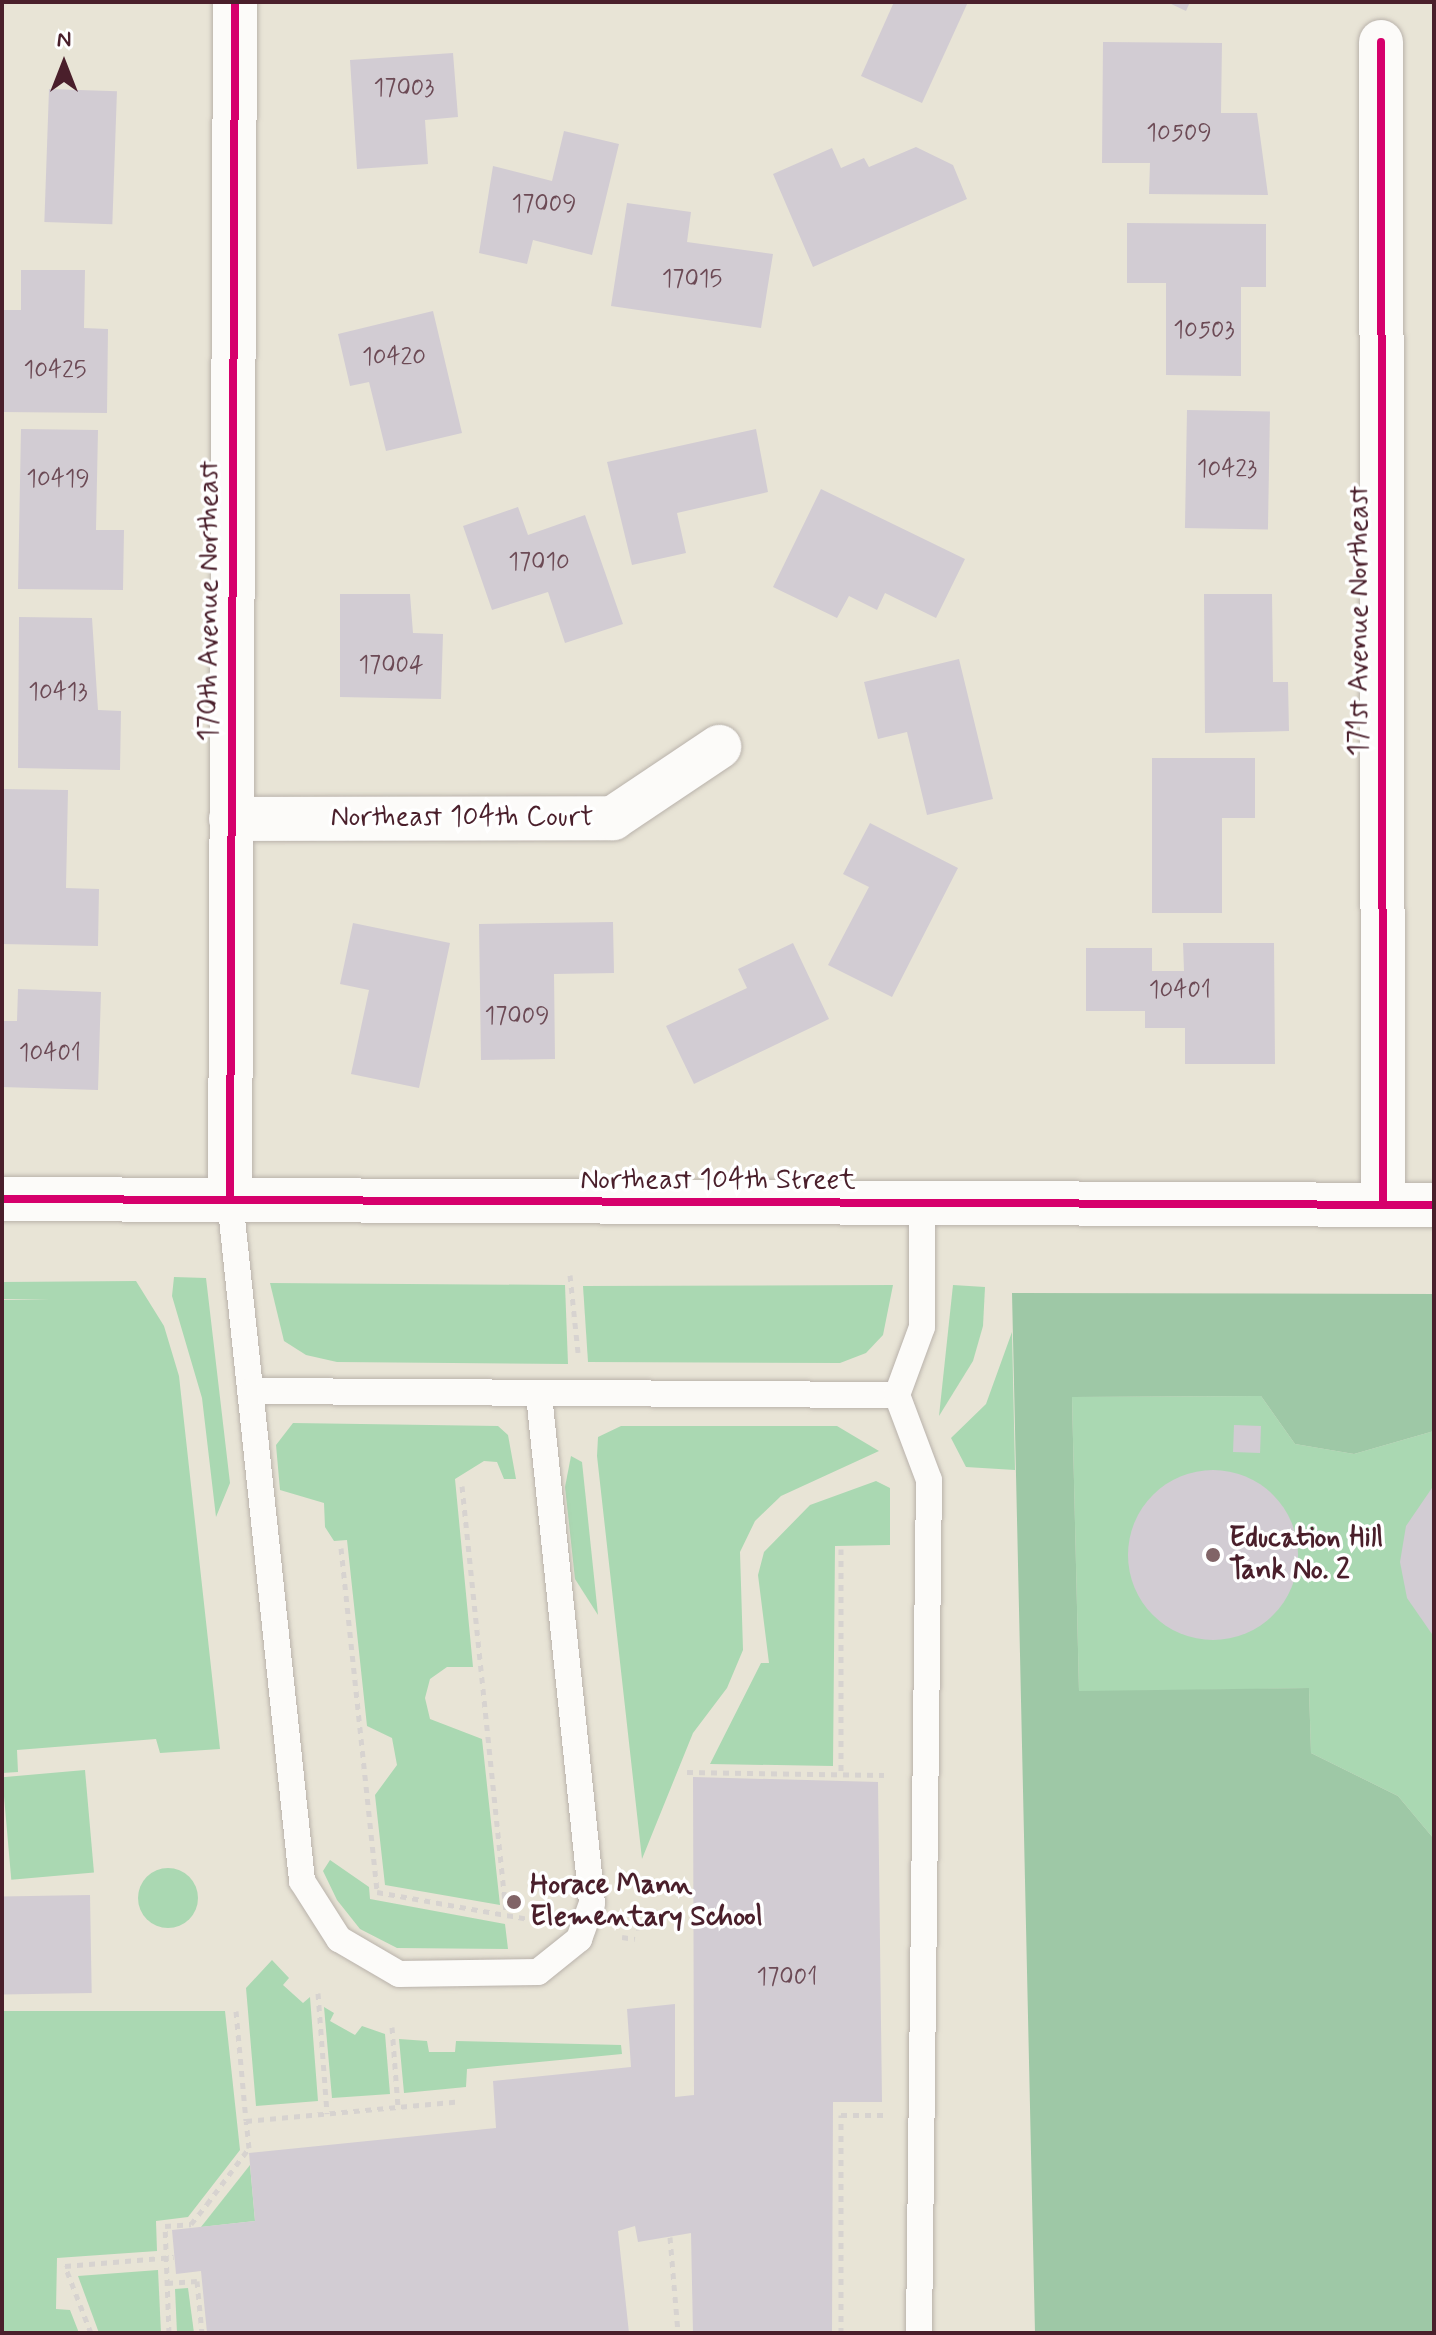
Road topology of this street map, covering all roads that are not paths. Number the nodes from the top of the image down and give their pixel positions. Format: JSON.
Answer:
{"nodes":[{"id":1,"x":235,"y":2,"type":"edge"},
{"id":2,"x":1381,"y":42,"type":"dead end"},
{"id":3,"x":719,"y":747,"type":"dead end"},
{"id":4,"x":231,"y":819,"type":"junction"},
{"id":5,"x":2,"y":1199,"type":"edge"},
{"id":6,"x":230,"y":1200,"type":"junction"},
{"id":7,"x":1383,"y":1201,"type":"junction"},
{"id":8,"x":922,"y":1204,"type":"junction"},
{"id":9,"x":1434,"y":1205,"type":"edge"},
{"id":10,"x":252,"y":1391,"type":"junction"},
{"id":11,"x":539,"y":1395,"type":"junction"},
{"id":12,"x":897,"y":1395,"type":"junction"},
{"id":13,"x":919,"y":2333,"type":"edge"}],
"edges":[{"from":1,"to":4,"type":"street","name":"170th Avenue Northeast"},
{"from":2,"to":7,"type":"street","name":"171st Avenue Northeast"},
{"from":3,"to":4,"type":"street","name":"Northeast 104th Court"},
{"from":4,"to":6,"type":"street","name":"170th Avenue Northeast"},
{"from":5,"to":6,"type":"street","name":"Northeast 104th Street"},
{"from":6,"to":8,"type":"street","name":"Northeast 104th Street"},
{"from":6,"to":10,"type":"lane"},
{"from":7,"to":8,"type":"street","name":"Northeast 104th Street"},
{"from":7,"to":9,"type":"street","name":"Northeast 104th Street"},
{"from":8,"to":12,"type":"lane"},
{"from":10,"to":11,"type":"lane"},
{"from":10,"to":11,"type":"lane"},
{"from":11,"to":12,"type":"lane"},
{"from":12,"to":13,"type":"lane"}]}
